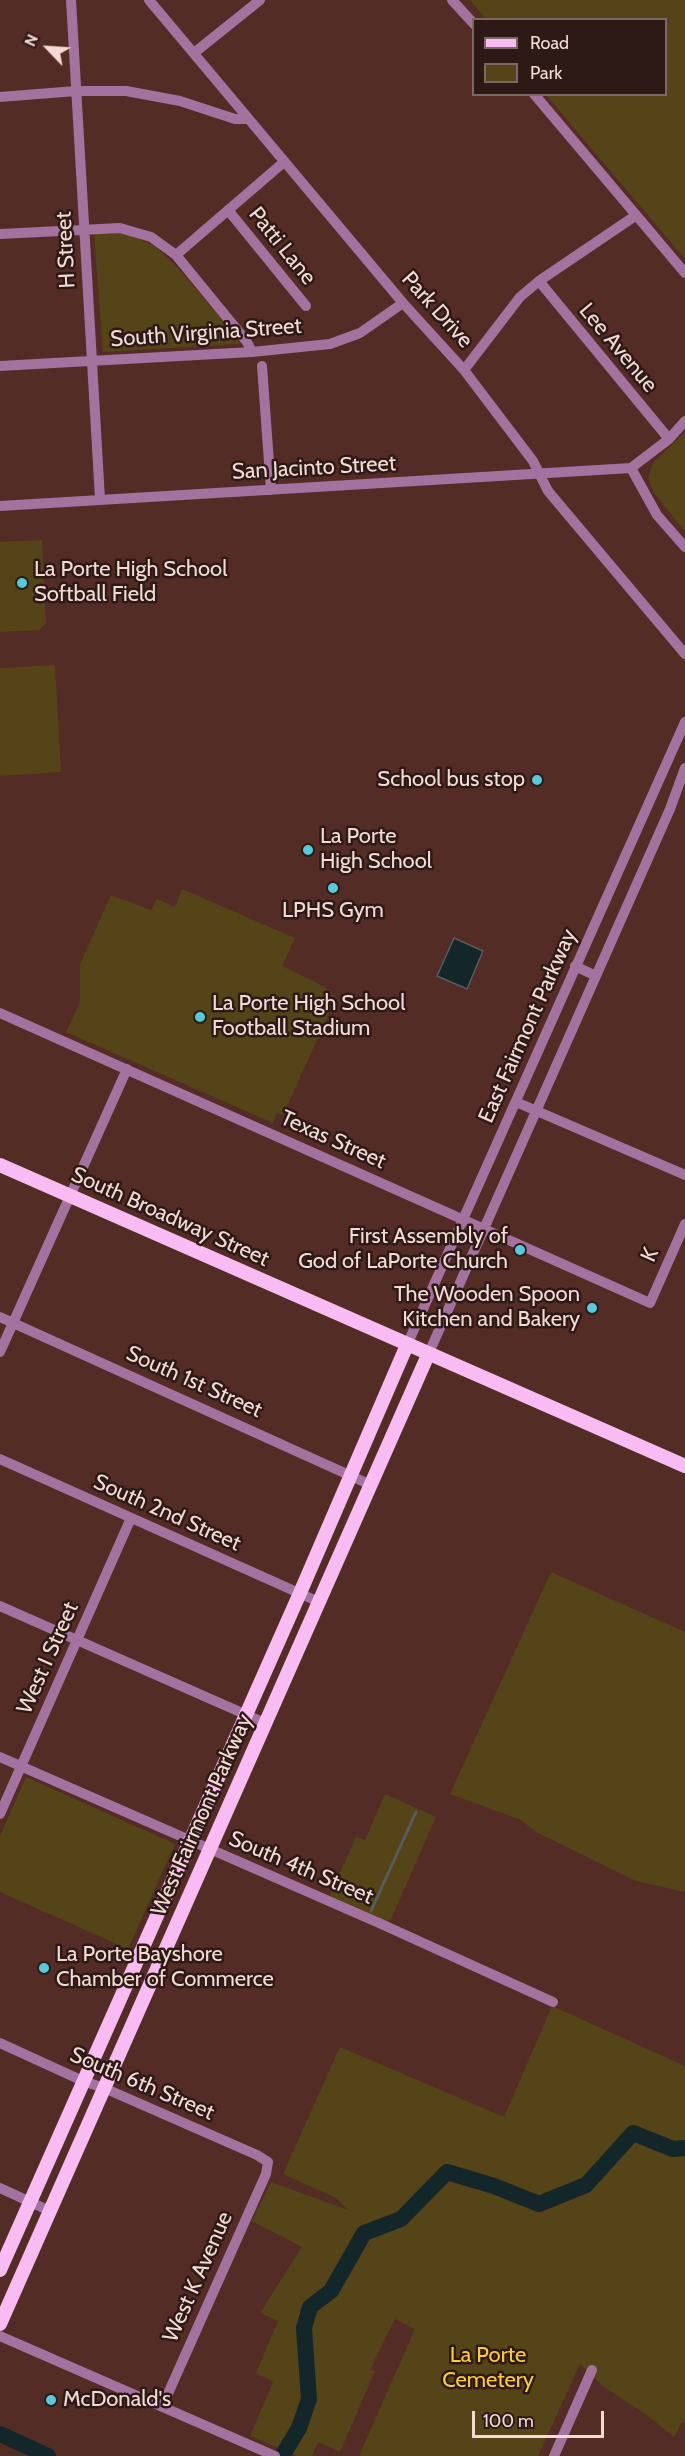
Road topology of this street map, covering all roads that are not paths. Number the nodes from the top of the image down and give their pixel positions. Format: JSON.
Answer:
{"nodes":[{"id":1,"x":71,"y":0,"type":"edge"},
{"id":2,"x":149,"y":0,"type":"edge"},
{"id":3,"x":260,"y":0,"type":"edge"},
{"id":4,"x":452,"y":0,"type":"edge"},
{"id":5,"x":472,"y":22,"type":"edge"},
{"id":6,"x":194,"y":53,"type":"junction"},
{"id":7,"x":76,"y":91,"type":"junction"},
{"id":8,"x":536,"y":96,"type":"edge"},
{"id":9,"x":0,"y":97,"type":"edge"},
{"id":10,"x":248,"y":118,"type":"junction"},
{"id":11,"x":284,"y":162,"type":"junction"},
{"id":12,"x":228,"y":210,"type":"junction"},
{"id":13,"x":635,"y":216,"type":"junction"},
{"id":14,"x":84,"y":228,"type":"junction"},
{"id":15,"x":0,"y":234,"type":"edge"},
{"id":16,"x":176,"y":255,"type":"junction"},
{"id":17,"x":685,"y":273,"type":"edge"},
{"id":18,"x":539,"y":281,"type":"junction"},
{"id":19,"x":403,"y":303,"type":"junction"},
{"id":20,"x":306,"y":306,"type":"dead end"},
{"id":21,"x":252,"y":352,"type":"junction"},
{"id":22,"x":92,"y":360,"type":"junction"},
{"id":23,"x":0,"y":366,"type":"edge"},
{"id":24,"x":262,"y":366,"type":"dead end"},
{"id":25,"x":464,"y":370,"type":"junction"},
{"id":26,"x":685,"y":421,"type":"edge"},
{"id":27,"x":669,"y":439,"type":"junction"},
{"id":28,"x":631,"y":468,"type":"junction"},
{"id":29,"x":540,"y":474,"type":"junction"},
{"id":30,"x":272,"y":490,"type":"junction"},
{"id":31,"x":100,"y":499,"type":"junction"},
{"id":32,"x":0,"y":506,"type":"edge"},
{"id":33,"x":685,"y":547,"type":"edge"},
{"id":34,"x":685,"y":654,"type":"edge"},
{"id":35,"x":685,"y":722,"type":"edge"},
{"id":36,"x":685,"y":768,"type":"edge"},
{"id":37,"x":575,"y":966,"type":"junction"},
{"id":38,"x":596,"y":976,"type":"junction"},
{"id":39,"x":0,"y":1013,"type":"edge"},
{"id":40,"x":127,"y":1069,"type":"junction"},
{"id":41,"x":516,"y":1102,"type":"junction"},
{"id":42,"x":537,"y":1110,"type":"junction"},
{"id":43,"x":0,"y":1164,"type":"edge"},
{"id":44,"x":685,"y":1174,"type":"edge"},
{"id":45,"x":70,"y":1197,"type":"junction"},
{"id":46,"x":463,"y":1219,"type":"junction"},
{"id":47,"x":685,"y":1224,"type":"edge"},
{"id":48,"x":485,"y":1227,"type":"junction"},
{"id":49,"x":650,"y":1303,"type":"joint"},
{"id":50,"x":0,"y":1317,"type":"edge"},
{"id":51,"x":13,"y":1323,"type":"junction"},
{"id":52,"x":407,"y":1345,"type":"junction"},
{"id":53,"x":0,"y":1352,"type":"edge"},
{"id":54,"x":428,"y":1354,"type":"junction"},
{"id":55,"x":377,"y":1414,"type":"junction"},
{"id":56,"x":398,"y":1423,"type":"junction"},
{"id":57,"x":0,"y":1459,"type":"edge"},
{"id":58,"x":685,"y":1466,"type":"edge"},
{"id":59,"x":351,"y":1474,"type":"junction"},
{"id":60,"x":371,"y":1485,"type":"junction"},
{"id":61,"x":131,"y":1518,"type":"junction"},
{"id":62,"x":300,"y":1593,"type":"junction"},
{"id":63,"x":319,"y":1602,"type":"junction"},
{"id":64,"x":0,"y":1606,"type":"edge"},
{"id":65,"x":77,"y":1640,"type":"junction"},
{"id":66,"x":246,"y":1715,"type":"junction"},
{"id":67,"x":265,"y":1723,"type":"junction"},
{"id":68,"x":0,"y":1757,"type":"edge"},
{"id":69,"x":21,"y":1766,"type":"junction"},
{"id":70,"x":0,"y":1814,"type":"edge"},
{"id":71,"x":190,"y":1840,"type":"junction"},
{"id":72,"x":210,"y":1849,"type":"junction"},
{"id":73,"x":136,"y":1961,"type":"junction"},
{"id":74,"x":157,"y":1969,"type":"junction"},
{"id":75,"x":553,"y":2002,"type":"dead end"},
{"id":76,"x":0,"y":2043,"type":"edge"},
{"id":77,"x":83,"y":2081,"type":"junction"},
{"id":78,"x":104,"y":2088,"type":"junction"},
{"id":79,"x":268,"y":2162,"type":"joint"},
{"id":80,"x":0,"y":2188,"type":"edge"},
{"id":81,"x":30,"y":2202,"type":"junction"},
{"id":82,"x":50,"y":2211,"type":"junction"},
{"id":83,"x":0,"y":2270,"type":"edge"},
{"id":84,"x":0,"y":2324,"type":"edge"},
{"id":85,"x":0,"y":2336,"type":"edge"},
{"id":86,"x":592,"y":2370,"type":"dead end"},
{"id":87,"x":162,"y":2407,"type":"junction"},
{"id":88,"x":275,"y":2456,"type":"edge"},
{"id":89,"x":554,"y":2456,"type":"edge"}],
"edges":[{"from":1,"to":7,"type":"street","name":"H Street"},
{"from":2,"to":6,"type":"street","name":"Park Drive"},
{"from":3,"to":6,"type":"street"},
{"from":4,"to":5,"type":"street"},
{"from":6,"to":10,"type":"street","name":"Park Drive"},
{"from":7,"to":9,"type":"street"},
{"from":7,"to":10,"type":"street"},
{"from":7,"to":14,"type":"street","name":"H Street"},
{"from":8,"to":13,"type":"street"},
{"from":10,"to":11,"type":"street","name":"Park Drive"},
{"from":11,"to":12,"type":"street"},
{"from":11,"to":19,"type":"street","name":"Park Drive"},
{"from":12,"to":16,"type":"street"},
{"from":12,"to":20,"type":"street","name":"Patti Lane"},
{"from":13,"to":17,"type":"street"},
{"from":13,"to":18,"type":"street"},
{"from":14,"to":15,"type":"street"},
{"from":14,"to":16,"type":"street"},
{"from":14,"to":22,"type":"street","name":"H Street"},
{"from":16,"to":21,"type":"street"},
{"from":18,"to":25,"type":"street"},
{"from":18,"to":27,"type":"street","name":"Lee Avenue"},
{"from":19,"to":21,"type":"street","name":"South Virginia Street"},
{"from":19,"to":25,"type":"street","name":"Park Drive"},
{"from":21,"to":22,"type":"street","name":"South Virginia Street"},
{"from":22,"to":23,"type":"street","name":"South Virginia Street"},
{"from":22,"to":31,"type":"street","name":"H Street"},
{"from":24,"to":30,"type":"street"},
{"from":25,"to":29,"type":"street","name":"Park Drive"},
{"from":26,"to":27,"type":"street"},
{"from":27,"to":28,"type":"street"},
{"from":28,"to":29,"type":"street","name":"San Jacinto Street"},
{"from":28,"to":33,"type":"street"},
{"from":29,"to":30,"type":"street","name":"San Jacinto Street"},
{"from":29,"to":34,"type":"street","name":"Park Drive"},
{"from":30,"to":31,"type":"street","name":"San Jacinto Street"},
{"from":31,"to":32,"type":"street","name":"San Jacinto Street"},
{"from":35,"to":37,"type":"street","name":"East Fairmont Parkway"},
{"from":36,"to":38,"type":"street","name":"East Fairmont Parkway"},
{"from":37,"to":38,"type":"street"},
{"from":37,"to":41,"type":"street","name":"East Fairmont Parkway"},
{"from":38,"to":42,"type":"street","name":"East Fairmont Parkway"},
{"from":39,"to":40,"type":"street","name":"Texas Street"},
{"from":40,"to":45,"type":"street"},
{"from":40,"to":46,"type":"street","name":"Texas Street"},
{"from":41,"to":42,"type":"street"},
{"from":41,"to":46,"type":"street","name":"East Fairmont Parkway"},
{"from":42,"to":44,"type":"street"},
{"from":42,"to":48,"type":"street","name":"East Fairmont Parkway"},
{"from":43,"to":45,"type":"main road","name":"South Broadway Street"},
{"from":45,"to":51,"type":"street"},
{"from":45,"to":52,"type":"main road","name":"South Broadway Street"},
{"from":46,"to":48,"type":"street","name":"Texas Street"},
{"from":46,"to":52,"type":"street","name":"East Fairmont Parkway"},
{"from":47,"to":49,"type":"street","name":"K"},
{"from":48,"to":49,"type":"street","name":"Texas Street"},
{"from":48,"to":54,"type":"street","name":"East Fairmont Parkway"},
{"from":50,"to":51,"type":"street","name":"South 1st Street"},
{"from":51,"to":53,"type":"street"},
{"from":51,"to":59,"type":"street","name":"South 1st Street"},
{"from":52,"to":54,"type":"main road","name":"South Broadway Street"},
{"from":52,"to":55,"type":"main road","name":"West Fairmont Parkway"},
{"from":54,"to":56,"type":"main road","name":"West Fairmont Parkway"},
{"from":54,"to":58,"type":"main road","name":"South Broadway Street"},
{"from":55,"to":56,"type":"main road"},
{"from":55,"to":59,"type":"main road","name":"West Fairmont Parkway"},
{"from":56,"to":60,"type":"main road","name":"West Fairmont Parkway"},
{"from":57,"to":61,"type":"street","name":"South 2nd Street"},
{"from":59,"to":60,"type":"street","name":"South 1st Street"},
{"from":59,"to":62,"type":"main road","name":"West Fairmont Parkway"},
{"from":60,"to":63,"type":"main road","name":"West Fairmont Parkway"},
{"from":61,"to":62,"type":"street","name":"South 2nd Street"},
{"from":61,"to":65,"type":"street","name":"West I Street"},
{"from":62,"to":63,"type":"street","name":"South 2nd Street"},
{"from":62,"to":66,"type":"main road","name":"West Fairmont Parkway"},
{"from":63,"to":67,"type":"main road","name":"West Fairmont Parkway"},
{"from":64,"to":65,"type":"street"},
{"from":65,"to":66,"type":"street"},
{"from":65,"to":69,"type":"street","name":"West I Street"},
{"from":66,"to":67,"type":"street"},
{"from":66,"to":71,"type":"main road","name":"West Fairmont Parkway"},
{"from":67,"to":72,"type":"main road","name":"West Fairmont Parkway"},
{"from":68,"to":69,"type":"street","name":"South 4th Street"},
{"from":69,"to":70,"type":"street","name":"West I Street"},
{"from":69,"to":71,"type":"street","name":"South 4th Street"},
{"from":71,"to":72,"type":"street","name":"South 4th Street"},
{"from":71,"to":73,"type":"main road","name":"West Fairmont Parkway"},
{"from":72,"to":74,"type":"main road","name":"West Fairmont Parkway"},
{"from":72,"to":75,"type":"street","name":"South 4th Street"},
{"from":73,"to":74,"type":"main road"},
{"from":73,"to":77,"type":"main road","name":"West Fairmont Parkway"},
{"from":74,"to":78,"type":"main road","name":"West Fairmont Parkway"},
{"from":76,"to":77,"type":"street","name":"South 6th Street"},
{"from":77,"to":78,"type":"street","name":"South 6th Street"},
{"from":77,"to":81,"type":"main road","name":"West Fairmont Parkway"},
{"from":78,"to":79,"type":"street","name":"South 6th Street"},
{"from":78,"to":82,"type":"main road","name":"West Fairmont Parkway"},
{"from":79,"to":87,"type":"street","name":"West K Avenue"},
{"from":80,"to":81,"type":"street"},
{"from":81,"to":82,"type":"street"},
{"from":81,"to":83,"type":"main road","name":"West Fairmont Parkway"},
{"from":82,"to":84,"type":"main road","name":"West Fairmont Parkway"},
{"from":85,"to":87,"type":"street"},
{"from":86,"to":89,"type":"street"},
{"from":87,"to":88,"type":"street"}]}
